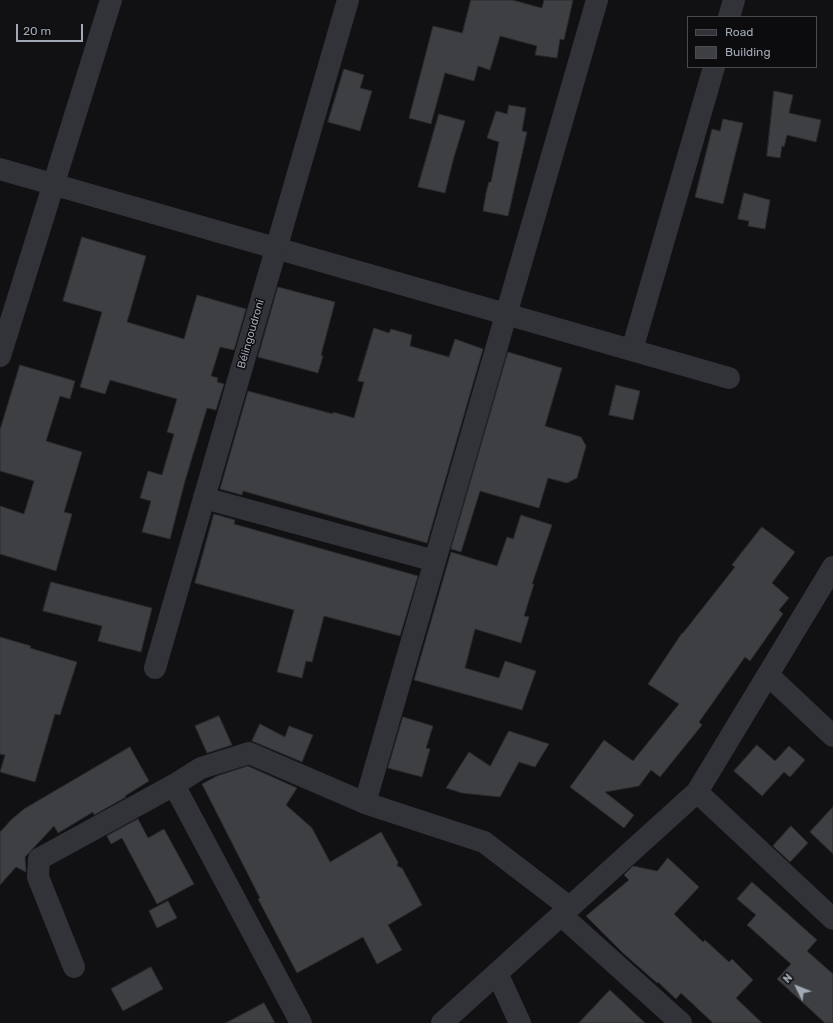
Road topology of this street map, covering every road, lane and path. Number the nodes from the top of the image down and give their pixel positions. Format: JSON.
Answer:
{"nodes":[{"id":1,"x":111,"y":0,"type":"edge"},
{"id":2,"x":348,"y":0,"type":"edge"},
{"id":3,"x":597,"y":0,"type":"edge"},
{"id":4,"x":734,"y":0,"type":"edge"},
{"id":5,"x":729,"y":16,"type":"edge"},
{"id":6,"x":714,"y":68,"type":"edge"},
{"id":7,"x":0,"y":169,"type":"edge"},
{"id":8,"x":54,"y":185,"type":"junction"},
{"id":9,"x":276,"y":248,"type":"junction"},
{"id":10,"x":506,"y":314,"type":"junction"},
{"id":11,"x":632,"y":350,"type":"junction"},
{"id":12,"x":0,"y":356,"type":"edge"},
{"id":13,"x":729,"y":378,"type":"dead end"},
{"id":14,"x":204,"y":498,"type":"junction"},
{"id":15,"x":435,"y":561,"type":"junction"},
{"id":16,"x":833,"y":567,"type":"edge"},
{"id":17,"x":155,"y":668,"type":"dead end"},
{"id":18,"x":768,"y":675,"type":"junction"},
{"id":19,"x":833,"y":736,"type":"edge"},
{"id":20,"x":174,"y":785,"type":"junction"},
{"id":21,"x":697,"y":792,"type":"junction"},
{"id":22,"x":365,"y":803,"type":"junction"},
{"id":23,"x":565,"y":911,"type":"junction"},
{"id":24,"x":833,"y":919,"type":"edge"},
{"id":25,"x":74,"y":967,"type":"dead end"},
{"id":26,"x":497,"y":973,"type":"junction"},
{"id":27,"x":301,"y":1023,"type":"edge"},
{"id":28,"x":442,"y":1023,"type":"edge"},
{"id":29,"x":520,"y":1023,"type":"edge"},
{"id":30,"x":681,"y":1023,"type":"edge"}],
"edges":[{"from":1,"to":8,"type":"street"},
{"from":2,"to":9,"type":"street","name":"Bélingoudroni"},
{"from":3,"to":10,"type":"street"},
{"from":4,"to":5,"type":"street"},
{"from":6,"to":11,"type":"street"},
{"from":7,"to":8,"type":"street"},
{"from":8,"to":9,"type":"street"},
{"from":8,"to":12,"type":"street"},
{"from":9,"to":10,"type":"street"},
{"from":9,"to":14,"type":"street","name":"Bélingoudroni"},
{"from":10,"to":11,"type":"street"},
{"from":10,"to":15,"type":"street"},
{"from":11,"to":13,"type":"street"},
{"from":14,"to":15,"type":"street"},
{"from":14,"to":17,"type":"street","name":"Bélingoudroni"},
{"from":15,"to":22,"type":"street"},
{"from":16,"to":18,"type":"street"},
{"from":18,"to":19,"type":"street"},
{"from":18,"to":21,"type":"street"},
{"from":20,"to":22,"type":"street"},
{"from":20,"to":25,"type":"street"},
{"from":20,"to":27,"type":"street"},
{"from":21,"to":23,"type":"street"},
{"from":21,"to":24,"type":"street"},
{"from":22,"to":23,"type":"street"},
{"from":23,"to":26,"type":"street"},
{"from":23,"to":30,"type":"street"},
{"from":26,"to":28,"type":"street"},
{"from":26,"to":29,"type":"street"}]}
